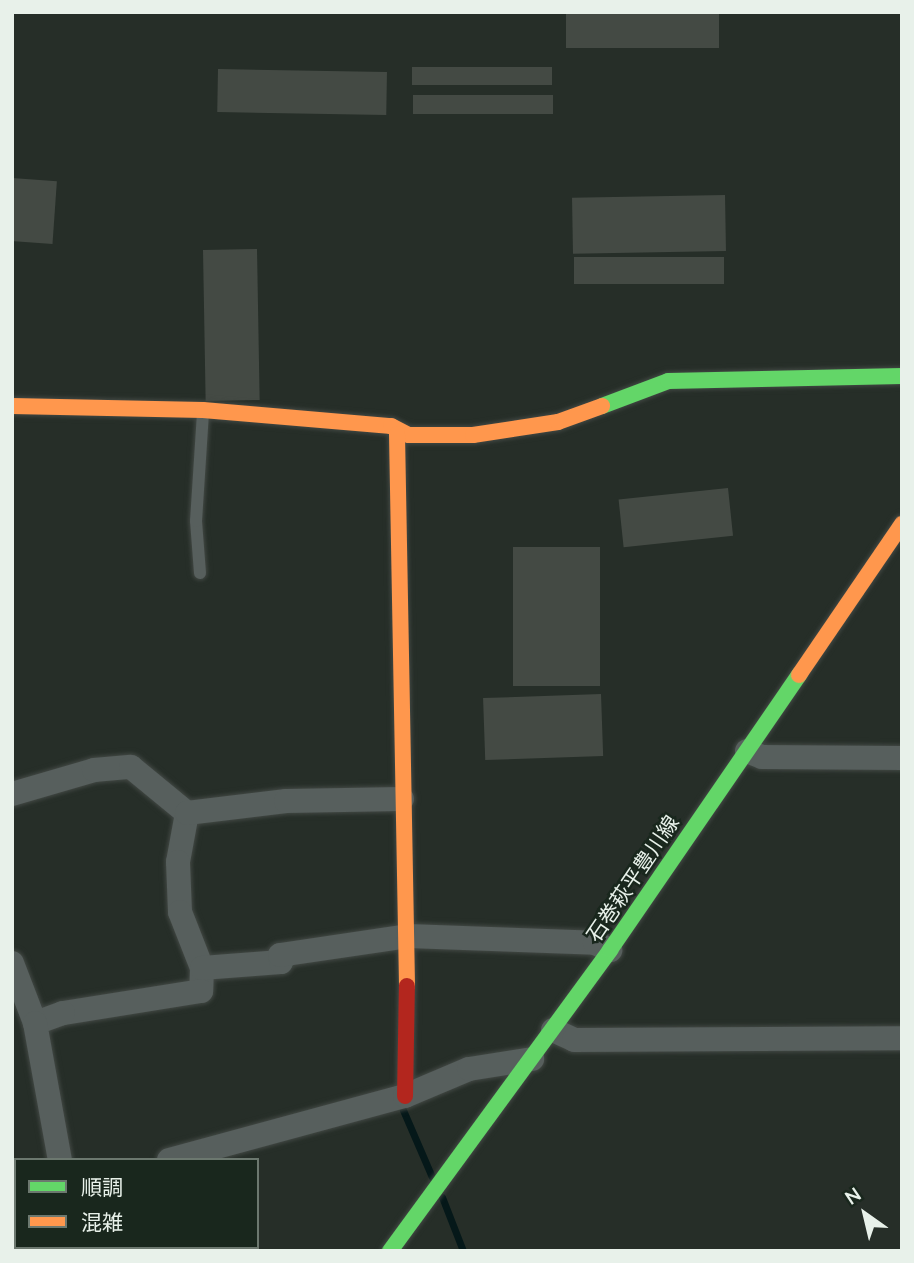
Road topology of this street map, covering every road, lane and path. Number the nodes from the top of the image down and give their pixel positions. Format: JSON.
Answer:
{"nodes":[{"id":1,"x":902,"y":376,"type":"edge"},
{"id":2,"x":12,"y":406,"type":"edge"},
{"id":3,"x":203,"y":411,"type":"junction"},
{"id":4,"x":397,"y":434,"type":"junction"},
{"id":5,"x":902,"y":524,"type":"edge"},
{"id":6,"x":200,"y":573,"type":"dead end"},
{"id":7,"x":747,"y":751,"type":"junction"},
{"id":8,"x":902,"y":758,"type":"edge"},
{"id":9,"x":12,"y":794,"type":"edge"},
{"id":10,"x":402,"y":799,"type":"junction"},
{"id":11,"x":187,"y":813,"type":"junction"},
{"id":12,"x":408,"y":936,"type":"junction"},
{"id":13,"x":610,"y":950,"type":"junction"},
{"id":14,"x":12,"y":963,"type":"edge"},
{"id":15,"x":202,"y":968,"type":"junction"},
{"id":16,"x":36,"y":1023,"type":"junction"},
{"id":17,"x":553,"y":1030,"type":"junction"},
{"id":18,"x":902,"y":1038,"type":"edge"},
{"id":19,"x":532,"y":1059,"type":"junction"},
{"id":20,"x":405,"y":1097,"type":"junction"},
{"id":21,"x":60,"y":1158,"type":"edge"},
{"id":22,"x":176,"y":1158,"type":"edge"},
{"id":23,"x":390,"y":1251,"type":"edge"}],
"edges":[{"from":1,"to":4,"type":"street"},
{"from":2,"to":3,"type":"street"},
{"from":3,"to":4,"type":"street"},
{"from":3,"to":6,"type":"lane"},
{"from":4,"to":10,"type":"street"},
{"from":5,"to":7,"type":"street","name":"石巻萩平豊川線"},
{"from":7,"to":8,"type":"street"},
{"from":7,"to":13,"type":"street","name":"石巻萩平豊川線"},
{"from":9,"to":11,"type":"street"},
{"from":10,"to":11,"type":"street"},
{"from":10,"to":12,"type":"street"},
{"from":11,"to":15,"type":"street"},
{"from":12,"to":13,"type":"street"},
{"from":12,"to":15,"type":"street"},
{"from":12,"to":20,"type":"street"},
{"from":13,"to":17,"type":"street","name":"石巻萩平豊川線"},
{"from":14,"to":16,"type":"street"},
{"from":15,"to":16,"type":"street"},
{"from":16,"to":21,"type":"street"},
{"from":17,"to":18,"type":"street"},
{"from":17,"to":19,"type":"street","name":"石巻萩平豊川線"},
{"from":19,"to":20,"type":"street"},
{"from":19,"to":23,"type":"street","name":"石巻萩平豊川線"},
{"from":20,"to":22,"type":"street"}]}
